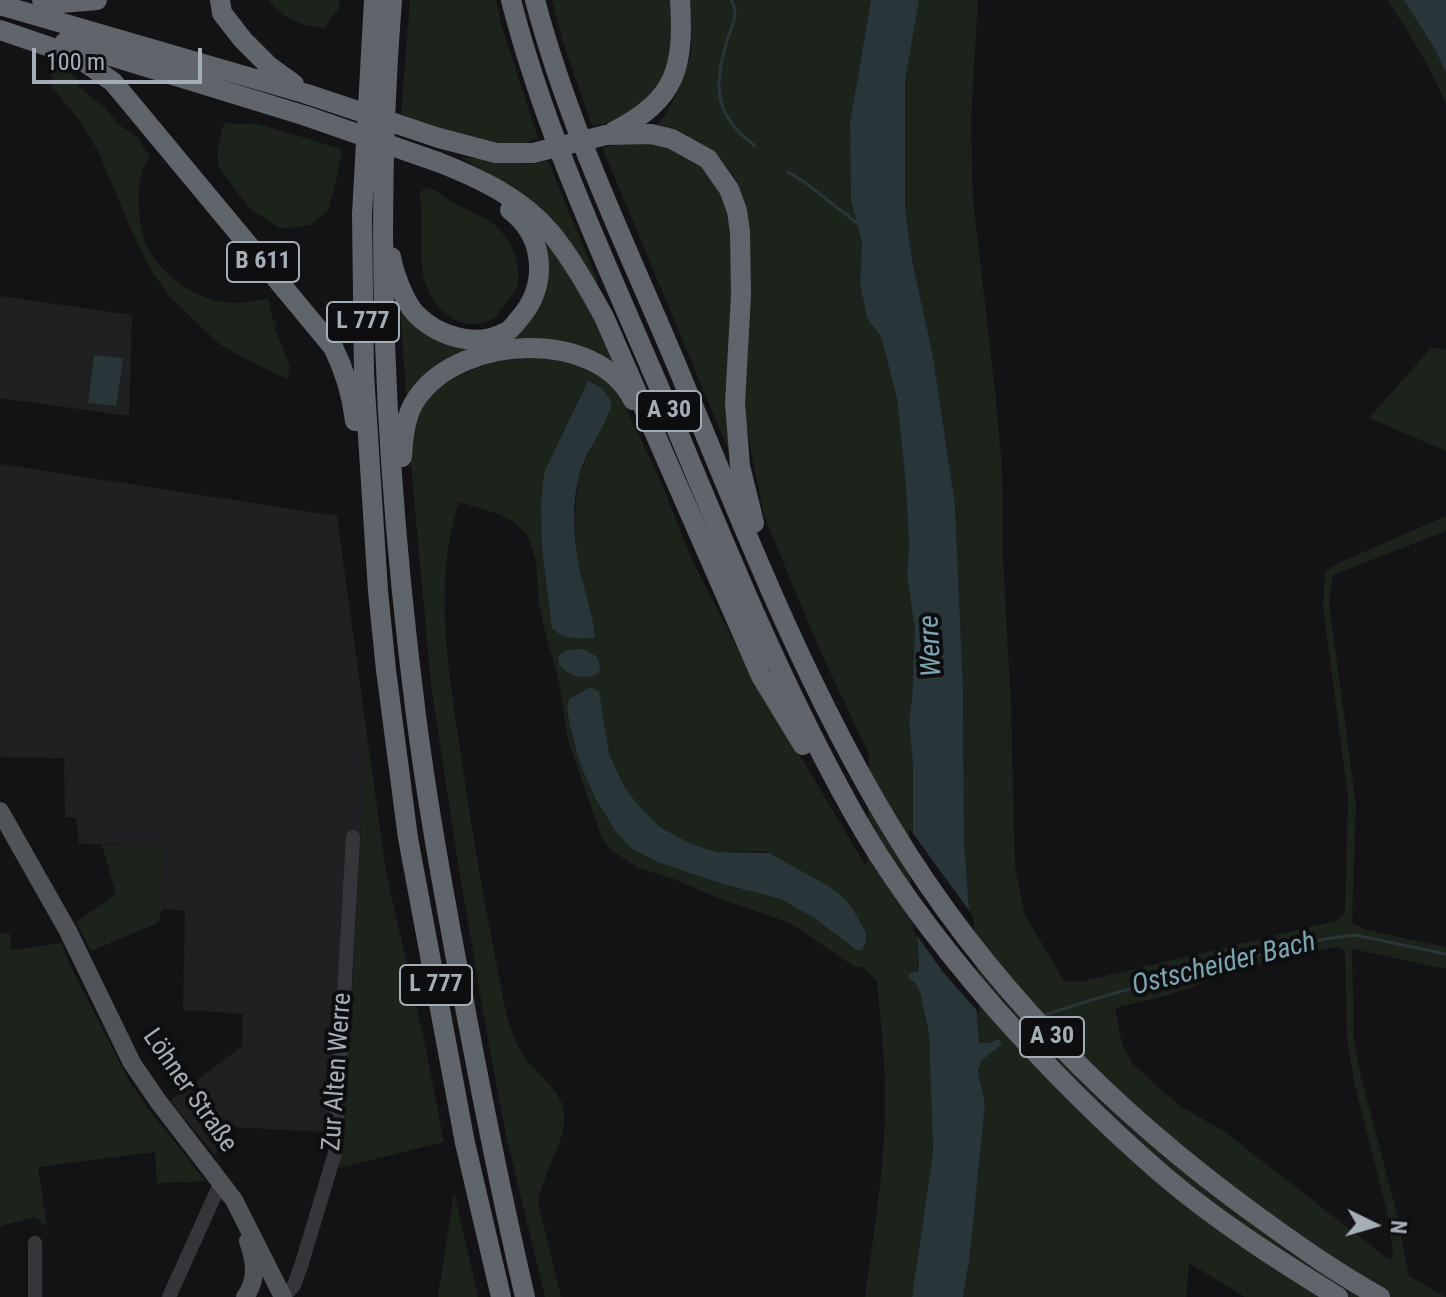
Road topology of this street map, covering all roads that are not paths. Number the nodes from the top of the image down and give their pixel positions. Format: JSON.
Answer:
{"nodes":[{"id":1,"x":42,"y":0,"type":"edge"},
{"id":2,"x":97,"y":0,"type":"edge"},
{"id":3,"x":220,"y":0,"type":"edge"},
{"id":4,"x":366,"y":0,"type":"edge"},
{"id":5,"x":374,"y":0,"type":"edge"},
{"id":6,"x":392,"y":0,"type":"edge"},
{"id":7,"x":511,"y":0,"type":"edge"},
{"id":8,"x":535,"y":0,"type":"edge"},
{"id":9,"x":680,"y":0,"type":"edge"},
{"id":10,"x":0,"y":5,"type":"edge"},
{"id":11,"x":0,"y":22,"type":"edge"},
{"id":12,"x":0,"y":30,"type":"edge"},
{"id":13,"x":369,"y":53,"type":"junction"},
{"id":14,"x":307,"y":94,"type":"junction"},
{"id":15,"x":606,"y":135,"type":"junction"},
{"id":16,"x":438,"y":162,"type":"junction"},
{"id":17,"x":383,"y":209,"type":"junction"},
{"id":18,"x":676,"y":484,"type":"junction"},
{"id":19,"x":401,"y":583,"type":"junction"},
{"id":20,"x":378,"y":591,"type":"junction"},
{"id":21,"x":803,"y":662,"type":"junction"},
{"id":22,"x":0,"y":811,"type":"edge"},
{"id":23,"x":853,"y":811,"type":"junction"},
{"id":24,"x":5,"y":830,"type":"edge"},
{"id":25,"x":353,"y":837,"type":"dead end"},
{"id":26,"x":221,"y":1182,"type":"junction"},
{"id":27,"x":234,"y":1200,"type":"junction"},
{"id":28,"x":35,"y":1243,"type":"dead end"},
{"id":29,"x":35,"y":1297,"type":"edge"},
{"id":30,"x":169,"y":1297,"type":"edge"},
{"id":31,"x":245,"y":1297,"type":"edge"},
{"id":32,"x":284,"y":1297,"type":"edge"},
{"id":33,"x":501,"y":1297,"type":"edge"},
{"id":34,"x":525,"y":1297,"type":"edge"},
{"id":35,"x":1338,"y":1297,"type":"edge"},
{"id":36,"x":1380,"y":1297,"type":"edge"}],
"edges":[{"from":1,"to":2,"type":"highway"},
{"from":3,"to":14,"type":"highway"},
{"from":4,"to":13,"type":"highway"},
{"from":5,"to":13,"type":"highway","number":"L 777"},
{"from":6,"to":17,"type":"highway","number":"L 777"},
{"from":7,"to":23,"type":"highway","number":"A 30"},
{"from":8,"to":21,"type":"highway","number":"A 30"},
{"from":9,"to":15,"type":"highway"},
{"from":10,"to":14,"type":"highway"},
{"from":11,"to":16,"type":"highway","bridge":true},
{"from":12,"to":20,"type":"highway","number":"B 611"},
{"from":13,"to":20,"type":"highway","number":"L 777"},
{"from":14,"to":15,"type":"highway","bridge":true},
{"from":15,"to":21,"type":"highway"},
{"from":16,"to":17,"type":"highway"},
{"from":16,"to":18,"type":"highway"},
{"from":17,"to":19,"type":"highway","number":"L 777"},
{"from":18,"to":19,"type":"highway"},
{"from":18,"to":23,"type":"highway"},
{"from":19,"to":34,"type":"highway","number":"L 777"},
{"from":20,"to":33,"type":"highway","number":"L 777"},
{"from":21,"to":36,"type":"highway","number":"A 30"},
{"from":22,"to":24,"type":"main road","name":"Löhner Straße"},
{"from":23,"to":35,"type":"highway","number":"A 30"},
{"from":24,"to":26,"type":"main road","name":"Löhner Straße"},
{"from":25,"to":32,"type":"street","name":"Zur Alten Werre"},
{"from":26,"to":27,"type":"main road","name":"Löhner Straße"},
{"from":26,"to":30,"type":"street"},
{"from":27,"to":31,"type":"main road"},
{"from":27,"to":32,"type":"main road","name":"Löhner Straße"},
{"from":28,"to":29,"type":"street"}]}
